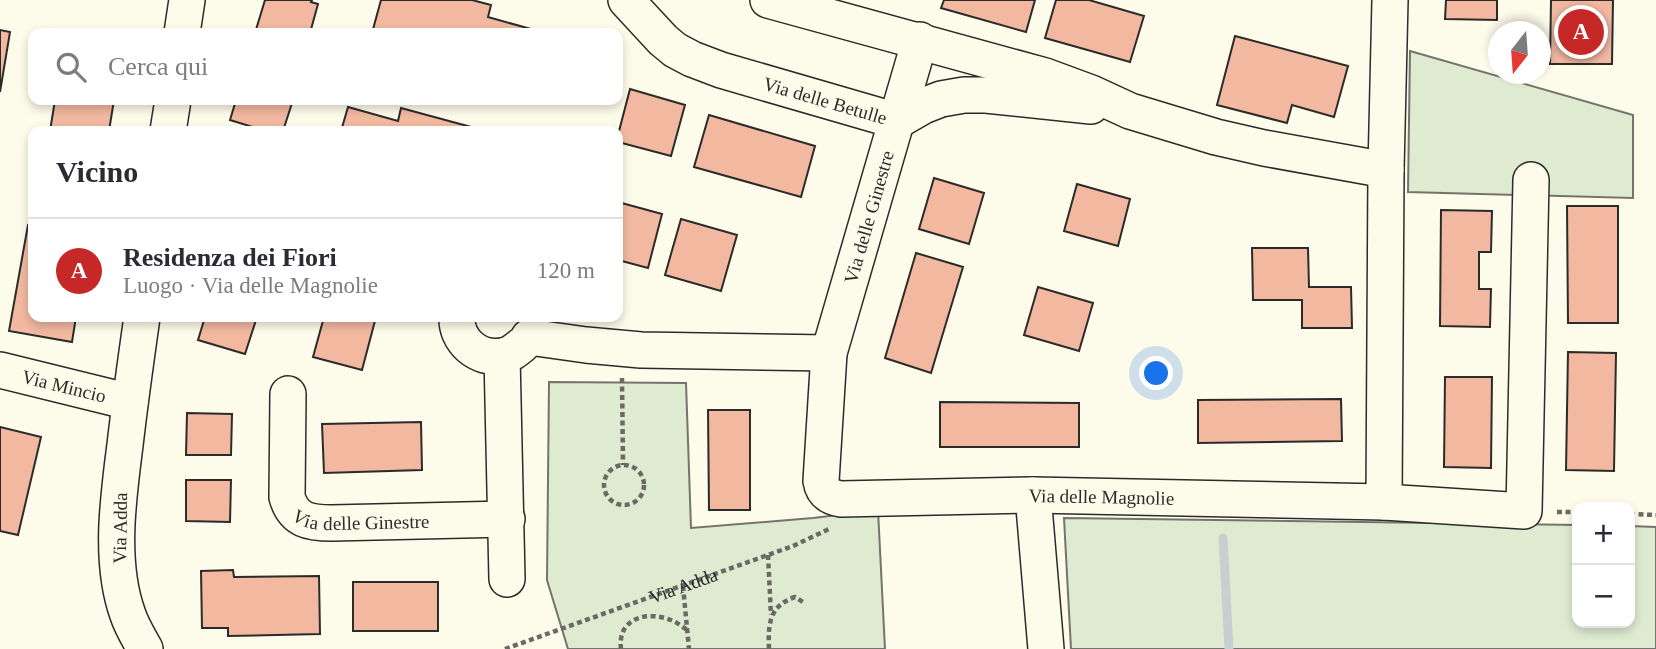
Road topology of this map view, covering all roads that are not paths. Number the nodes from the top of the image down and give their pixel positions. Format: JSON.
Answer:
{"nodes":[{"id":1,"x":187,"y":0,"type":"edge"},
{"id":2,"x":626,"y":0,"type":"edge"},
{"id":3,"x":768,"y":0,"type":"edge"},
{"id":4,"x":1390,"y":0,"type":"edge"},
{"id":5,"x":183,"y":28,"type":"edge"},
{"id":6,"x":920,"y":40,"type":"junction"},
{"id":7,"x":172,"y":105,"type":"edge"},
{"id":8,"x":1130,"y":110,"type":"junction"},
{"id":9,"x":897,"y":121,"type":"junction"},
{"id":10,"x":169,"y":126,"type":"edge"},
{"id":11,"x":1386,"y":170,"type":"junction"},
{"id":12,"x":1531,"y":180,"type":"dead end"},
{"id":13,"x":141,"y":322,"type":"edge"},
{"id":14,"x":458,"y":322,"type":"edge"},
{"id":15,"x":521,"y":337,"type":"edge"},
{"id":16,"x":829,"y":353,"type":"junction"},
{"id":17,"x":0,"y":370,"type":"edge"},
{"id":18,"x":288,"y":394,"type":"dead end"},
{"id":19,"x":130,"y":402,"type":"junction"},
{"id":20,"x":828,"y":494,"type":"joint"},
{"id":21,"x":1033,"y":495,"type":"junction"},
{"id":22,"x":1384,"y":502,"type":"junction"},
{"id":23,"x":507,"y":519,"type":"junction"},
{"id":24,"x":508,"y":579,"type":"dead end"},
{"id":25,"x":145,"y":649,"type":"edge"},
{"id":26,"x":1046,"y":649,"type":"edge"}],
"edges":[{"from":1,"to":5,"type":"street"},
{"from":2,"to":9,"type":"street","name":"Via delle Betulle"},
{"from":3,"to":6,"type":"street","name":"Via delle Betulle"},
{"from":4,"to":11,"type":"street"},
{"from":6,"to":8,"type":"street","name":"Via delle Betulle"},
{"from":6,"to":9,"type":"street","name":"Via delle Ginestre"},
{"from":7,"to":10,"type":"street"},
{"from":8,"to":9,"type":"street","name":"Via delle Betulle"},
{"from":8,"to":11,"type":"street","name":"Via delle Betulle"},
{"from":9,"to":16,"type":"street","name":"Via delle Ginestre"},
{"from":11,"to":22,"type":"street"},
{"from":12,"to":22,"type":"street","name":"Via delle Magnolie"},
{"from":13,"to":19,"type":"street","name":"Via Adda"},
{"from":14,"to":15,"type":"street"},
{"from":15,"to":16,"type":"street"},
{"from":15,"to":23,"type":"street"},
{"from":16,"to":20,"type":"street","name":"Via delle Ginestre"},
{"from":17,"to":19,"type":"street","name":"Via Mincio"},
{"from":18,"to":23,"type":"street","name":"Via delle Ginestre"},
{"from":19,"to":25,"type":"street","name":"Via Adda"},
{"from":20,"to":21,"type":"street","name":"Via delle Magnolie"},
{"from":21,"to":22,"type":"street","name":"Via delle Magnolie"},
{"from":21,"to":26,"type":"street"},
{"from":23,"to":24,"type":"street"}]}
